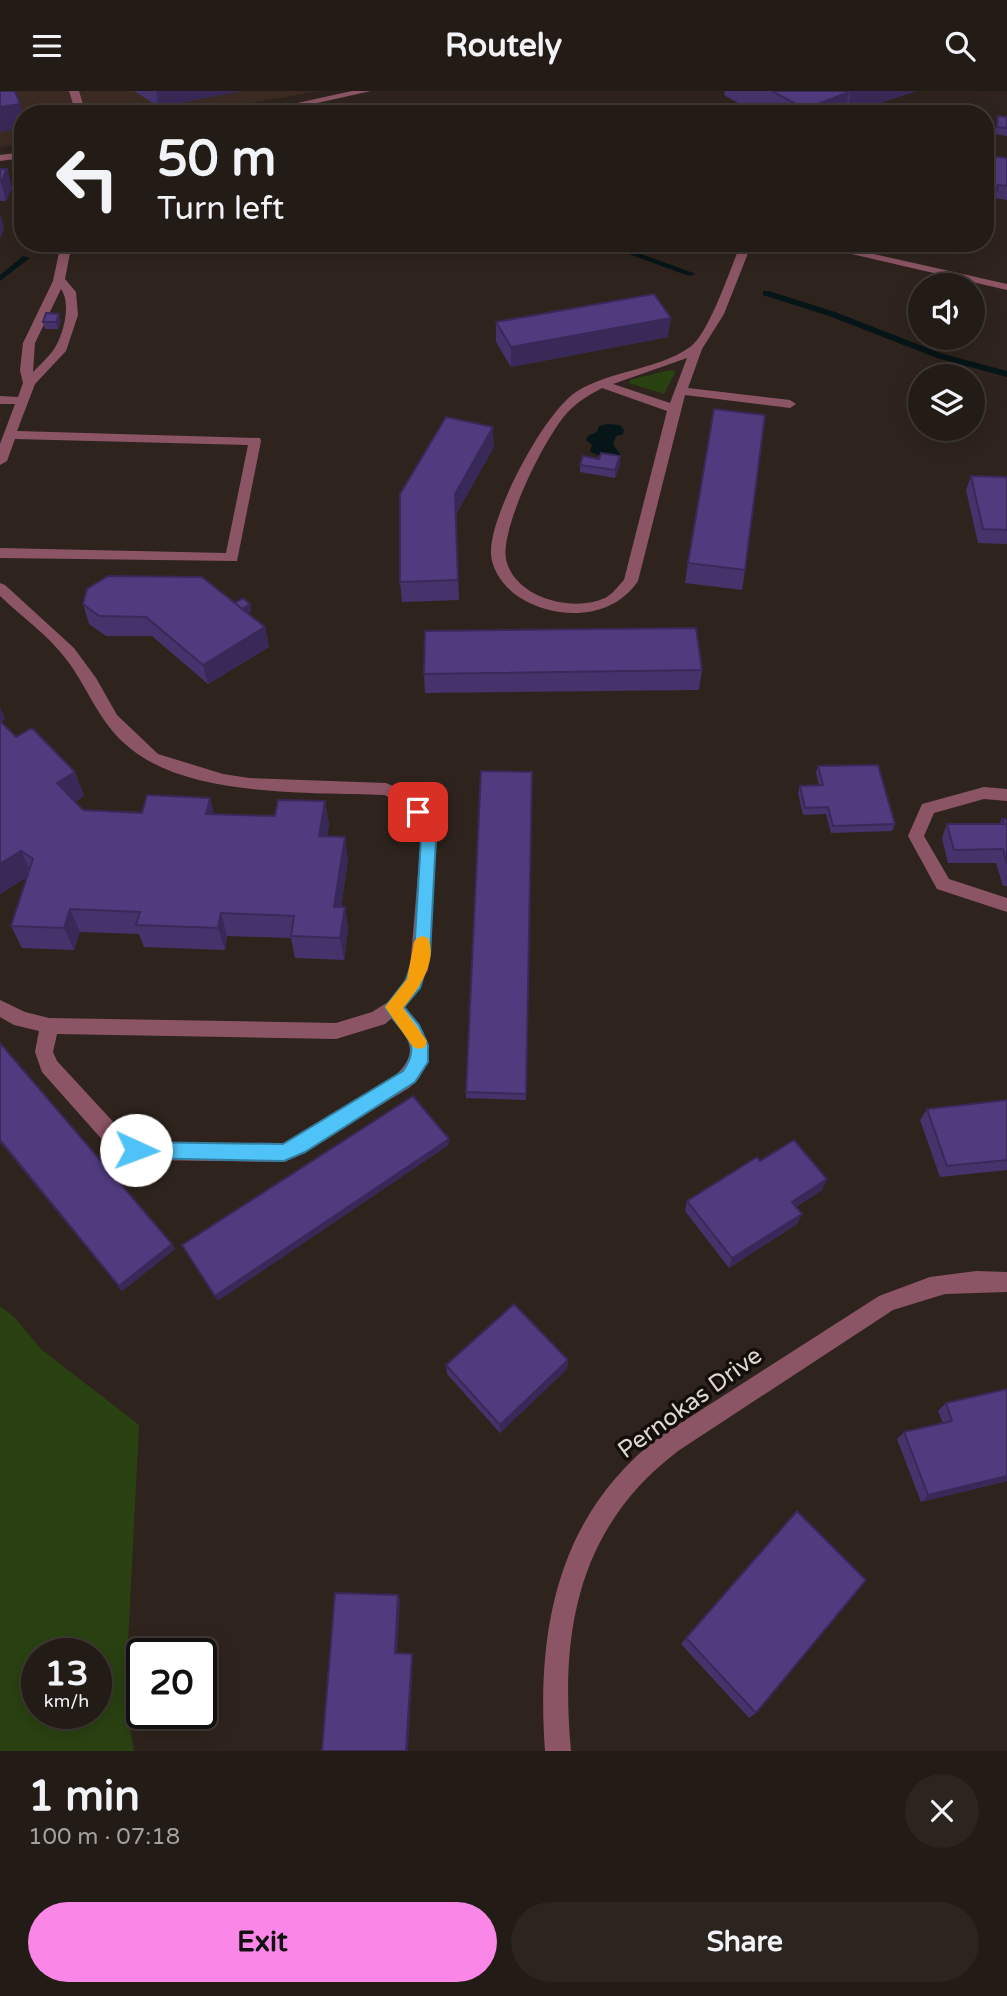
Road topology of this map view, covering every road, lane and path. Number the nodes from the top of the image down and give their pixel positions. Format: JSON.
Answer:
{"nodes":[{"id":1,"x":366,"y":91,"type":"edge"},
{"id":2,"x":305,"y":103,"type":"joint"},
{"id":3,"x":295,"y":105,"type":"edge"},
{"id":4,"x":65,"y":252,"type":"edge"},
{"id":5,"x":743,"y":252,"type":"edge"},
{"id":6,"x":851,"y":252,"type":"edge"},
{"id":7,"x":60,"y":280,"type":"junction"},
{"id":8,"x":1007,"y":286,"type":"edge"},
{"id":9,"x":696,"y":349,"type":"junction"},
{"id":10,"x":29,"y":383,"type":"junction"},
{"id":11,"x":601,"y":384,"type":"junction"},
{"id":12,"x":679,"y":391,"type":"junction"},
{"id":13,"x":0,"y":400,"type":"edge"},
{"id":14,"x":22,"y":401,"type":"junction"},
{"id":15,"x":789,"y":404,"type":"dead end"},
{"id":16,"x":674,"y":408,"type":"junction"},
{"id":17,"x":9,"y":435,"type":"junction"},
{"id":18,"x":0,"y":461,"type":"edge"},
{"id":19,"x":0,"y":553,"type":"edge"},
{"id":20,"x":0,"y":588,"type":"edge"},
{"id":21,"x":1007,"y":795,"type":"edge"},
{"id":22,"x":1007,"y":905,"type":"edge"},
{"id":23,"x":394,"y":1007,"type":"junction"},
{"id":24,"x":0,"y":1008,"type":"edge"},
{"id":25,"x":49,"y":1026,"type":"junction"},
{"id":26,"x":1007,"y":1282,"type":"edge"},
{"id":27,"x":558,"y":1751,"type":"edge"}],
"edges":[{"from":1,"to":2,"type":"street"},
{"from":2,"to":3,"type":"street"},
{"from":4,"to":7,"type":"street"},
{"from":5,"to":9,"type":"street"},
{"from":6,"to":8,"type":"street"},
{"from":7,"to":10,"type":"street"},
{"from":7,"to":10,"type":"street"},
{"from":9,"to":11,"type":"street"},
{"from":9,"to":12,"type":"street"},
{"from":10,"to":14,"type":"street"},
{"from":11,"to":16,"type":"street"},
{"from":11,"to":16,"type":"street"},
{"from":12,"to":15,"type":"street"},
{"from":12,"to":16,"type":"street"},
{"from":13,"to":14,"type":"street"},
{"from":14,"to":17,"type":"street"},
{"from":17,"to":18,"type":"street"},
{"from":17,"to":19,"type":"street"},
{"from":20,"to":23,"type":"street"},
{"from":21,"to":22,"type":"street"},
{"from":23,"to":25,"type":"street"},
{"from":23,"to":25,"type":"street"},
{"from":24,"to":25,"type":"street"},
{"from":26,"to":27,"type":"street","name":"Pernokas Drive"}]}
